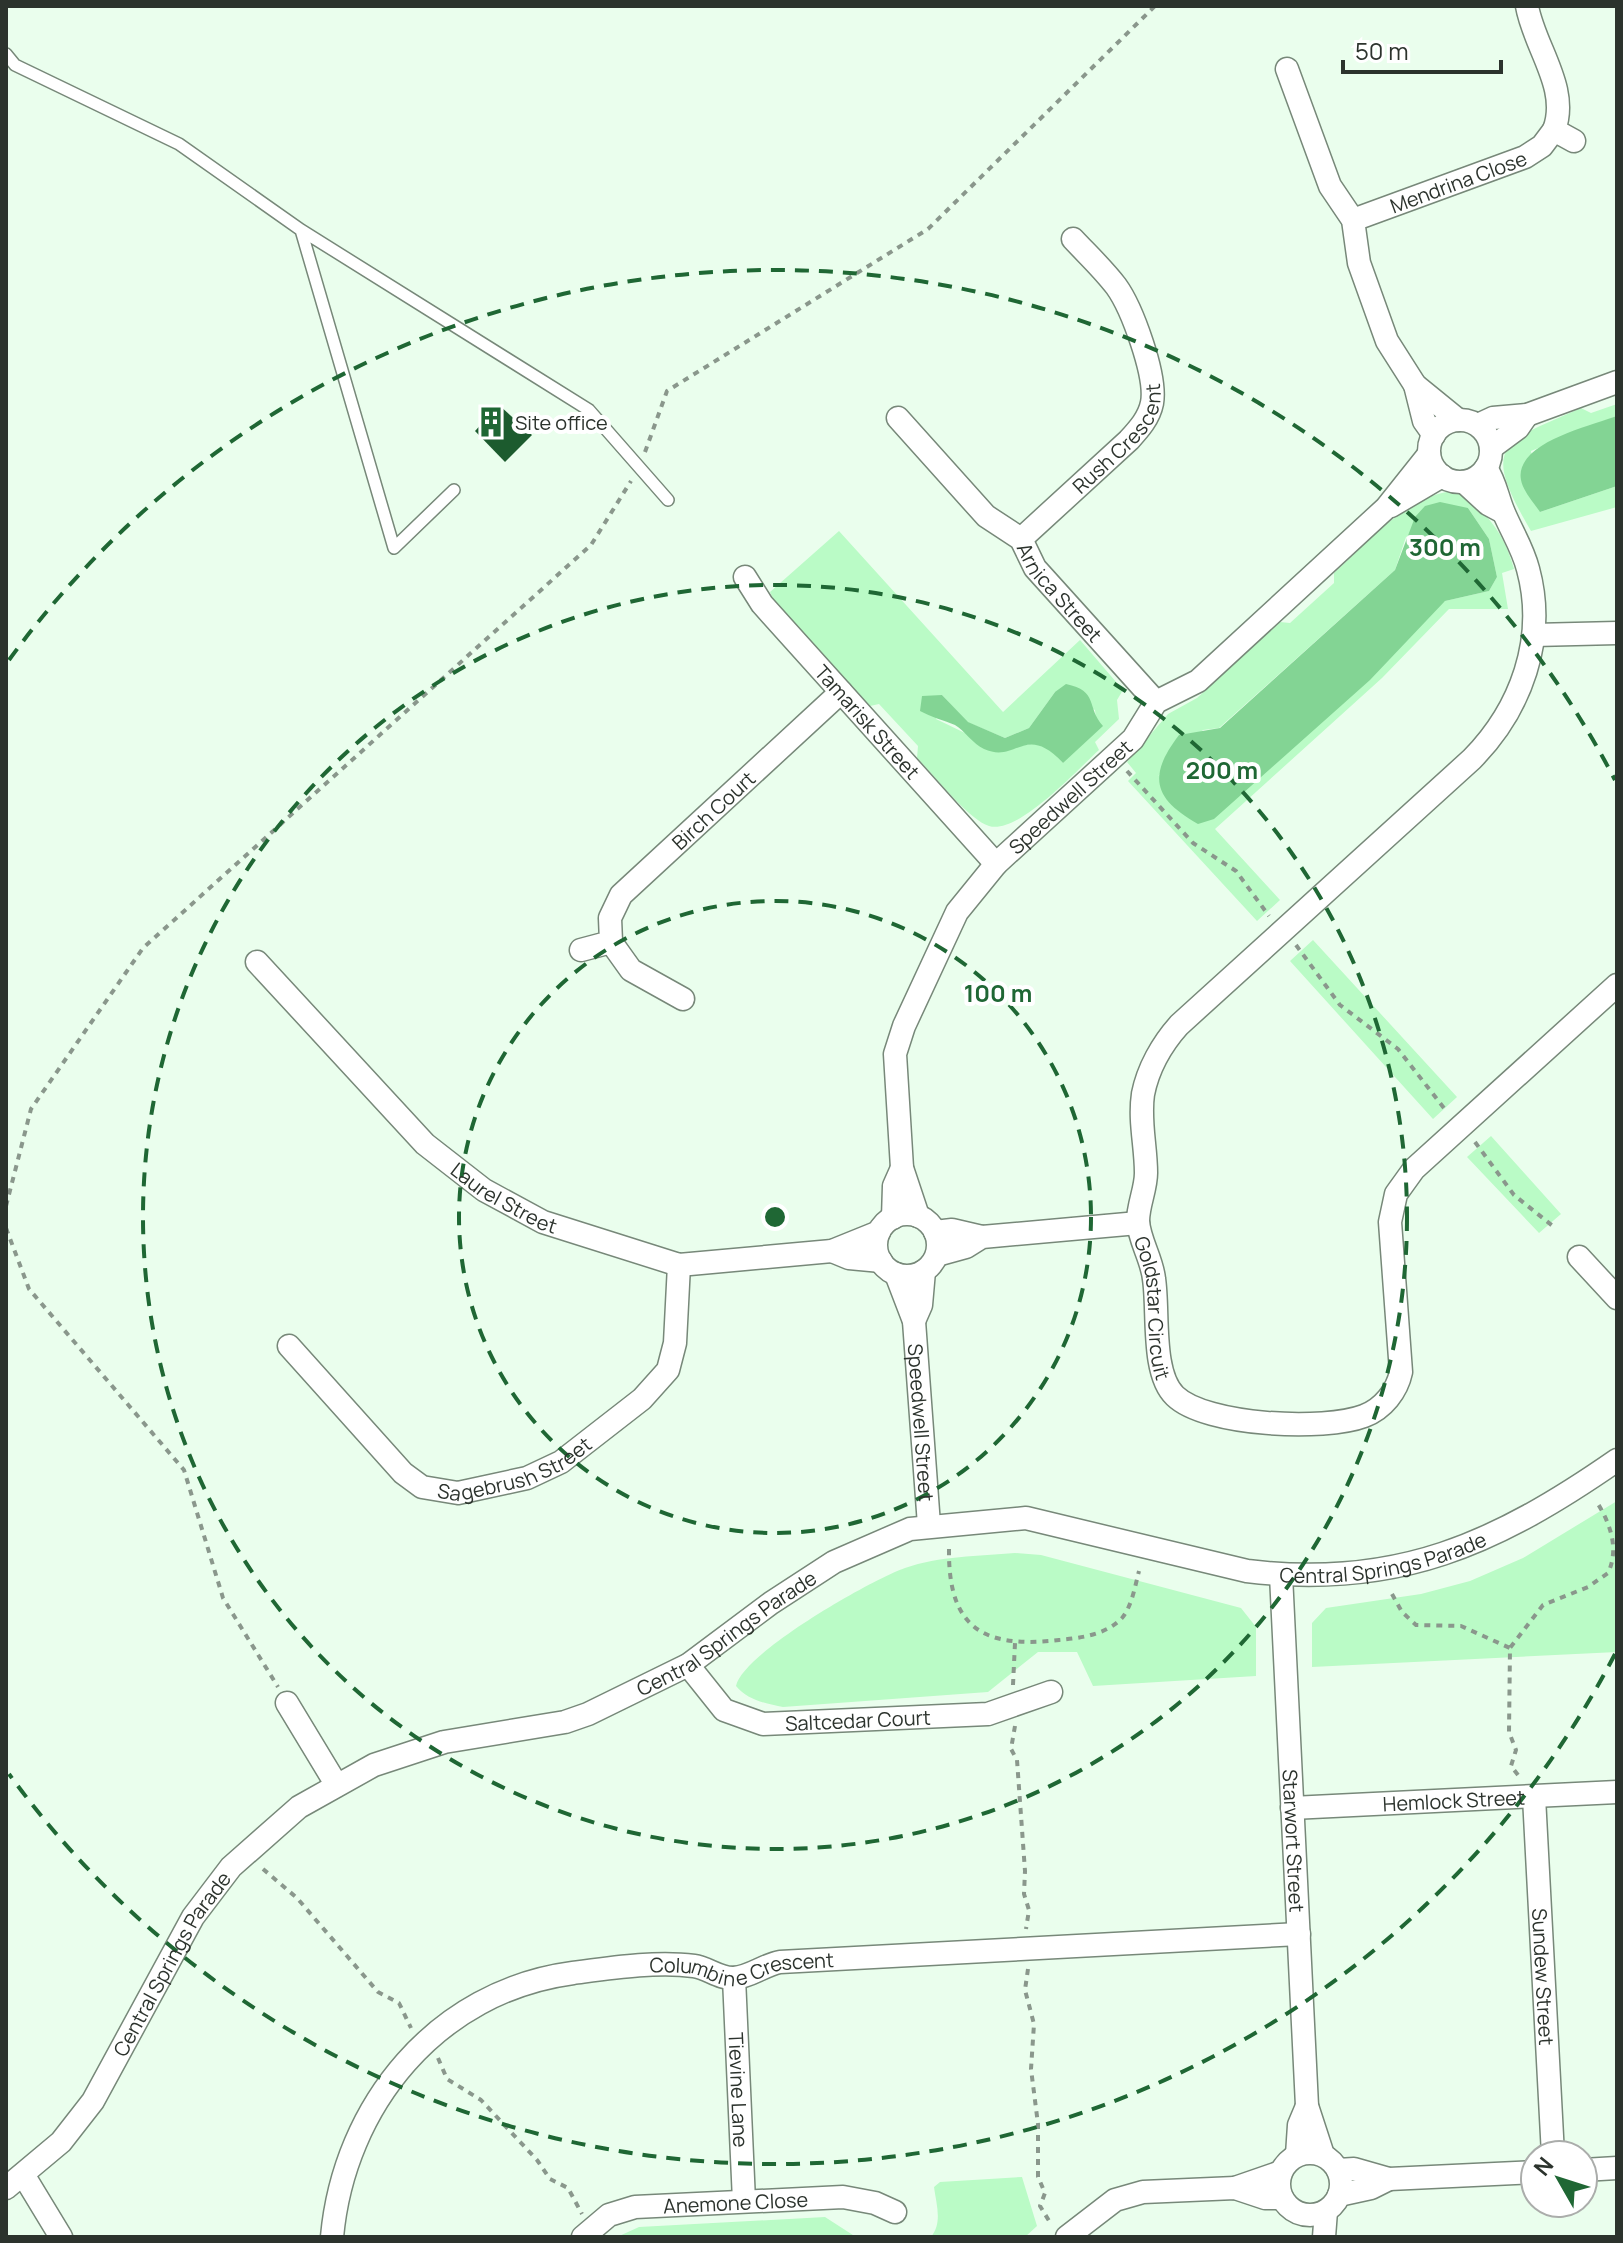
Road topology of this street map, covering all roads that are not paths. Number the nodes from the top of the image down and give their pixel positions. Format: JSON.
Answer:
{"nodes":[{"id":1,"x":1527,"y":6,"type":"edge"},
{"id":2,"x":6,"y":54,"type":"edge"},
{"id":3,"x":1287,"y":69,"type":"dead end"},
{"id":4,"x":1554,"y":130,"type":"junction"},
{"id":5,"x":1574,"y":141,"type":"dead end"},
{"id":6,"x":1353,"y":220,"type":"junction"},
{"id":7,"x":301,"y":230,"type":"junction"},
{"id":8,"x":1073,"y":239,"type":"dead end"},
{"id":9,"x":1617,"y":382,"type":"edge"},
{"id":10,"x":1415,"y":385,"type":"junction"},
{"id":11,"x":1527,"y":415,"type":"junction"},
{"id":12,"x":898,"y":418,"type":"dead end"},
{"id":13,"x":1468,"y":422,"type":"junction"},
{"id":14,"x":1432,"y":445,"type":"junction"},
{"id":15,"x":1489,"y":458,"type":"junction"},
{"id":16,"x":1442,"y":476,"type":"junction"},
{"id":17,"x":1464,"y":482,"type":"junction"},
{"id":18,"x":454,"y":490,"type":"dead end"},
{"id":19,"x":668,"y":500,"type":"dead end"},
{"id":20,"x":1386,"y":508,"type":"junction"},
{"id":21,"x":1503,"y":512,"type":"junction"},
{"id":22,"x":1021,"y":539,"type":"junction"},
{"id":23,"x":745,"y":577,"type":"dead end"},
{"id":24,"x":1617,"y":633,"type":"edge"},
{"id":25,"x":1534,"y":635,"type":"junction"},
{"id":26,"x":841,"y":692,"type":"junction"},
{"id":27,"x":1156,"y":702,"type":"junction"},
{"id":28,"x":996,"y":864,"type":"junction"},
{"id":29,"x":611,"y":942,"type":"junction"},
{"id":30,"x":581,"y":950,"type":"dead end"},
{"id":31,"x":257,"y":962,"type":"dead end"},
{"id":32,"x":1617,"y":985,"type":"edge"},
{"id":33,"x":683,"y":999,"type":"dead end"},
{"id":34,"x":902,"y":1168,"type":"junction"},
{"id":35,"x":918,"y":1216,"type":"junction"},
{"id":36,"x":1138,"y":1223,"type":"junction"},
{"id":37,"x":886,"y":1225,"type":"junction"},
{"id":38,"x":935,"y":1232,"type":"junction"},
{"id":39,"x":982,"y":1237,"type":"junction"},
{"id":40,"x":832,"y":1251,"type":"junction"},
{"id":41,"x":1579,"y":1257,"type":"dead end"},
{"id":42,"x":930,"y":1263,"type":"junction"},
{"id":43,"x":679,"y":1265,"type":"junction"},
{"id":44,"x":888,"y":1267,"type":"junction"},
{"id":45,"x":1617,"y":1298,"type":"edge"},
{"id":46,"x":914,"y":1321,"type":"junction"},
{"id":47,"x":289,"y":1346,"type":"dead end"},
{"id":48,"x":1617,"y":1460,"type":"edge"},
{"id":49,"x":929,"y":1525,"type":"junction"},
{"id":50,"x":1281,"y":1575,"type":"junction"},
{"id":51,"x":688,"y":1665,"type":"junction"},
{"id":52,"x":1051,"y":1692,"type":"dead end"},
{"id":53,"x":287,"y":1703,"type":"road end"},
{"id":54,"x":336,"y":1784,"type":"junction"},
{"id":55,"x":1617,"y":1792,"type":"edge"},
{"id":56,"x":1534,"y":1797,"type":"junction"},
{"id":57,"x":1292,"y":1808,"type":"junction"},
{"id":58,"x":1299,"y":1934,"type":"junction"},
{"id":59,"x":734,"y":1978,"type":"junction"},
{"id":60,"x":1307,"y":2106,"type":"junction"},
{"id":61,"x":1552,"y":2139,"type":"edge"},
{"id":62,"x":1297,"y":2155,"type":"junction"},
{"id":63,"x":1330,"y":2162,"type":"junction"},
{"id":64,"x":1281,"y":2172,"type":"junction"},
{"id":65,"x":1519,"y":2173,"type":"edge"},
{"id":66,"x":1389,"y":2179,"type":"junction"},
{"id":67,"x":15,"y":2182,"type":"edge"},
{"id":68,"x":1235,"y":2188,"type":"junction"},
{"id":69,"x":744,"y":2201,"type":"junction"},
{"id":70,"x":1332,"y":2203,"type":"junction"},
{"id":71,"x":1289,"y":2205,"type":"junction"},
{"id":72,"x":895,"y":2212,"type":"dead end"},
{"id":73,"x":583,"y":2226,"type":"edge"},
{"id":74,"x":1059,"y":2231,"type":"edge"},
{"id":75,"x":61,"y":2237,"type":"edge"},
{"id":76,"x":332,"y":2237,"type":"edge"},
{"id":77,"x":1305,"y":2237,"type":"edge"},
{"id":78,"x":1324,"y":2237,"type":"edge"}],
"edges":[{"from":1,"to":4,"type":"street"},
{"from":2,"to":7,"type":"lane"},
{"from":3,"to":6,"type":"street"},
{"from":4,"to":5,"type":"street"},
{"from":4,"to":6,"type":"street","name":"Mendrina Close"},
{"from":6,"to":10,"type":"street"},
{"from":7,"to":18,"type":"lane"},
{"from":7,"to":19,"type":"lane"},
{"from":8,"to":22,"type":"street","name":"Rush Crescent"},
{"from":9,"to":11,"type":"street"},
{"from":10,"to":13,"type":"street"},
{"from":10,"to":14,"type":"street"},
{"from":11,"to":13,"type":"street"},
{"from":11,"to":15,"type":"street"},
{"from":12,"to":22,"type":"street","name":"Arnica Street"},
{"from":13,"to":14,"type":"street"},
{"from":13,"to":15,"type":"street"},
{"from":14,"to":16,"type":"street"},
{"from":14,"to":20,"type":"street"},
{"from":15,"to":17,"type":"street"},
{"from":15,"to":21,"type":"street","name":"Goldstar Circuit"},
{"from":16,"to":17,"type":"street"},
{"from":16,"to":20,"type":"street"},
{"from":17,"to":21,"type":"street","name":"Goldstar Circuit"},
{"from":20,"to":27,"type":"street"},
{"from":21,"to":25,"type":"street","name":"Goldstar Circuit"},
{"from":22,"to":27,"type":"street","name":"Arnica Street"},
{"from":23,"to":26,"type":"street","name":"Tamarisk Street"},
{"from":24,"to":25,"type":"street"},
{"from":25,"to":36,"type":"street","name":"Goldstar Circuit"},
{"from":26,"to":28,"type":"street","name":"Tamarisk Street"},
{"from":26,"to":29,"type":"street","name":"Birch Court"},
{"from":27,"to":28,"type":"street","name":"Speedwell Street"},
{"from":28,"to":34,"type":"street","name":"Speedwell Street"},
{"from":29,"to":30,"type":"street"},
{"from":29,"to":33,"type":"street"},
{"from":31,"to":43,"type":"street","name":"Laurel Street"},
{"from":32,"to":36,"type":"street","name":"Goldstar Circuit"},
{"from":34,"to":35,"type":"street","name":"Speedwell Street"},
{"from":34,"to":37,"type":"street","name":"Speedwell Street"},
{"from":35,"to":37,"type":"street"},
{"from":35,"to":38,"type":"street"},
{"from":36,"to":39,"type":"street"},
{"from":37,"to":40,"type":"street","name":"Laurel Street"},
{"from":37,"to":44,"type":"street"},
{"from":38,"to":39,"type":"street"},
{"from":38,"to":42,"type":"street"},
{"from":39,"to":42,"type":"street"},
{"from":40,"to":43,"type":"street","name":"Laurel Street"},
{"from":40,"to":44,"type":"street","name":"Laurel Street"},
{"from":41,"to":45,"type":"street"},
{"from":42,"to":44,"type":"street"},
{"from":42,"to":46,"type":"street","name":"Speedwell Street"},
{"from":43,"to":47,"type":"street","name":"Sagebrush Street"},
{"from":44,"to":46,"type":"street","name":"Speedwell Street"},
{"from":46,"to":49,"type":"street","name":"Speedwell Street"},
{"from":48,"to":50,"type":"street","name":"Central Springs Parade"},
{"from":49,"to":50,"type":"street","name":"Central Springs Parade"},
{"from":49,"to":51,"type":"street","name":"Central Springs Parade"},
{"from":50,"to":57,"type":"street","name":"Starwort Street"},
{"from":51,"to":52,"type":"street","name":"Saltcedar Court"},
{"from":51,"to":54,"type":"street","name":"Central Springs Parade"},
{"from":53,"to":54,"type":"street"},
{"from":54,"to":67,"type":"street","name":"Central Springs Parade"},
{"from":55,"to":56,"type":"street","name":"Hemlock Street"},
{"from":56,"to":57,"type":"street","name":"Hemlock Street"},
{"from":56,"to":61,"type":"street","name":"Sundew Street"},
{"from":57,"to":58,"type":"street","name":"Starwort Street"},
{"from":58,"to":59,"type":"street","name":"Columbine Crescent"},
{"from":58,"to":60,"type":"street","name":"Starwort Street"},
{"from":59,"to":69,"type":"street","name":"Tievine Lane"},
{"from":59,"to":76,"type":"street","name":"Columbine Crescent"},
{"from":60,"to":62,"type":"street","name":"Starwort Street"},
{"from":60,"to":63,"type":"street","name":"Starwort Street"},
{"from":62,"to":63,"type":"street"},
{"from":62,"to":64,"type":"street"},
{"from":63,"to":66,"type":"street"},
{"from":63,"to":70,"type":"street"},
{"from":64,"to":68,"type":"street"},
{"from":64,"to":71,"type":"street"},
{"from":65,"to":66,"type":"street"},
{"from":66,"to":70,"type":"street"},
{"from":67,"to":75,"type":"street"},
{"from":68,"to":71,"type":"street"},
{"from":68,"to":74,"type":"street"},
{"from":69,"to":72,"type":"street","name":"Anemone Close"},
{"from":69,"to":73,"type":"street","name":"Anemone Close"},
{"from":70,"to":71,"type":"street"},
{"from":70,"to":78,"type":"street"},
{"from":71,"to":77,"type":"street"}]}
